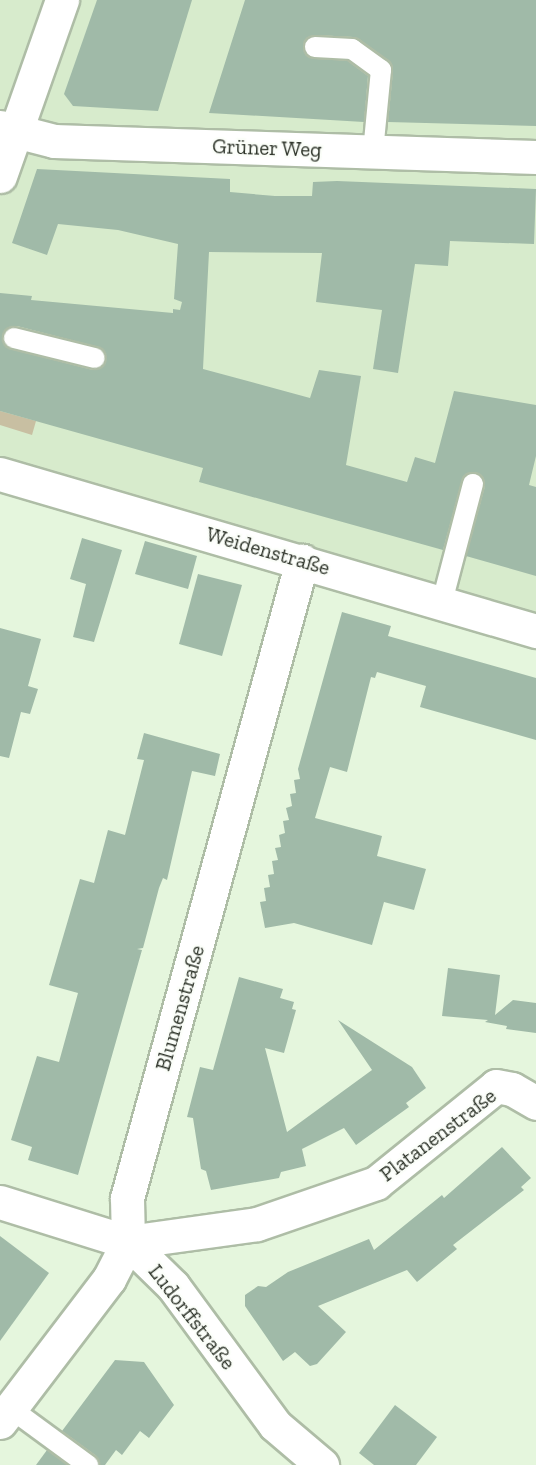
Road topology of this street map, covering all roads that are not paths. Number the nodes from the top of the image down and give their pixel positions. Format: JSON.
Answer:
{"nodes":[{"id":1,"x":62,"y":0,"type":"edge"},
{"id":2,"x":315,"y":47,"type":"dead end"},
{"id":3,"x":7,"y":130,"type":"edge"},
{"id":4,"x":373,"y":151,"type":"junction"},
{"id":5,"x":536,"y":157,"type":"edge"},
{"id":6,"x":0,"y":176,"type":"edge"},
{"id":7,"x":14,"y":338,"type":"dead end"},
{"id":8,"x":95,"y":358,"type":"dead end"},
{"id":9,"x":0,"y":474,"type":"edge"},
{"id":10,"x":473,"y":484,"type":"dead end"},
{"id":11,"x":302,"y":561,"type":"junction"},
{"id":12,"x":441,"y":602,"type":"junction"},
{"id":13,"x":536,"y":631,"type":"edge"},
{"id":14,"x":536,"y":1103,"type":"edge"},
{"id":15,"x":0,"y":1202,"type":"edge"},
{"id":16,"x":128,"y":1242,"type":"junction"},
{"id":17,"x":5,"y":1415,"type":"edge"},
{"id":18,"x":88,"y":1465,"type":"edge"},
{"id":19,"x":322,"y":1465,"type":"edge"}],
"edges":[{"from":1,"to":3,"type":"street"},
{"from":2,"to":4,"type":"lane"},
{"from":3,"to":4,"type":"street","name":"Grüner Weg"},
{"from":3,"to":6,"type":"street"},
{"from":4,"to":5,"type":"street","name":"Grüner Weg"},
{"from":7,"to":8,"type":"lane"},
{"from":9,"to":11,"type":"street","name":"Weidenstraße"},
{"from":10,"to":12,"type":"lane"},
{"from":11,"to":12,"type":"street","name":"Weidenstraße"},
{"from":11,"to":16,"type":"street","name":"Blumenstraße"},
{"from":12,"to":13,"type":"street","name":"Weidenstraße"},
{"from":14,"to":16,"type":"street","name":"Platanenstraße"},
{"from":15,"to":16,"type":"street","name":"Ludorffstraße"},
{"from":16,"to":17,"type":"street","name":"Blumenstraße"},
{"from":16,"to":19,"type":"street","name":"Ludorffstraße"},
{"from":17,"to":18,"type":"lane"}]}
